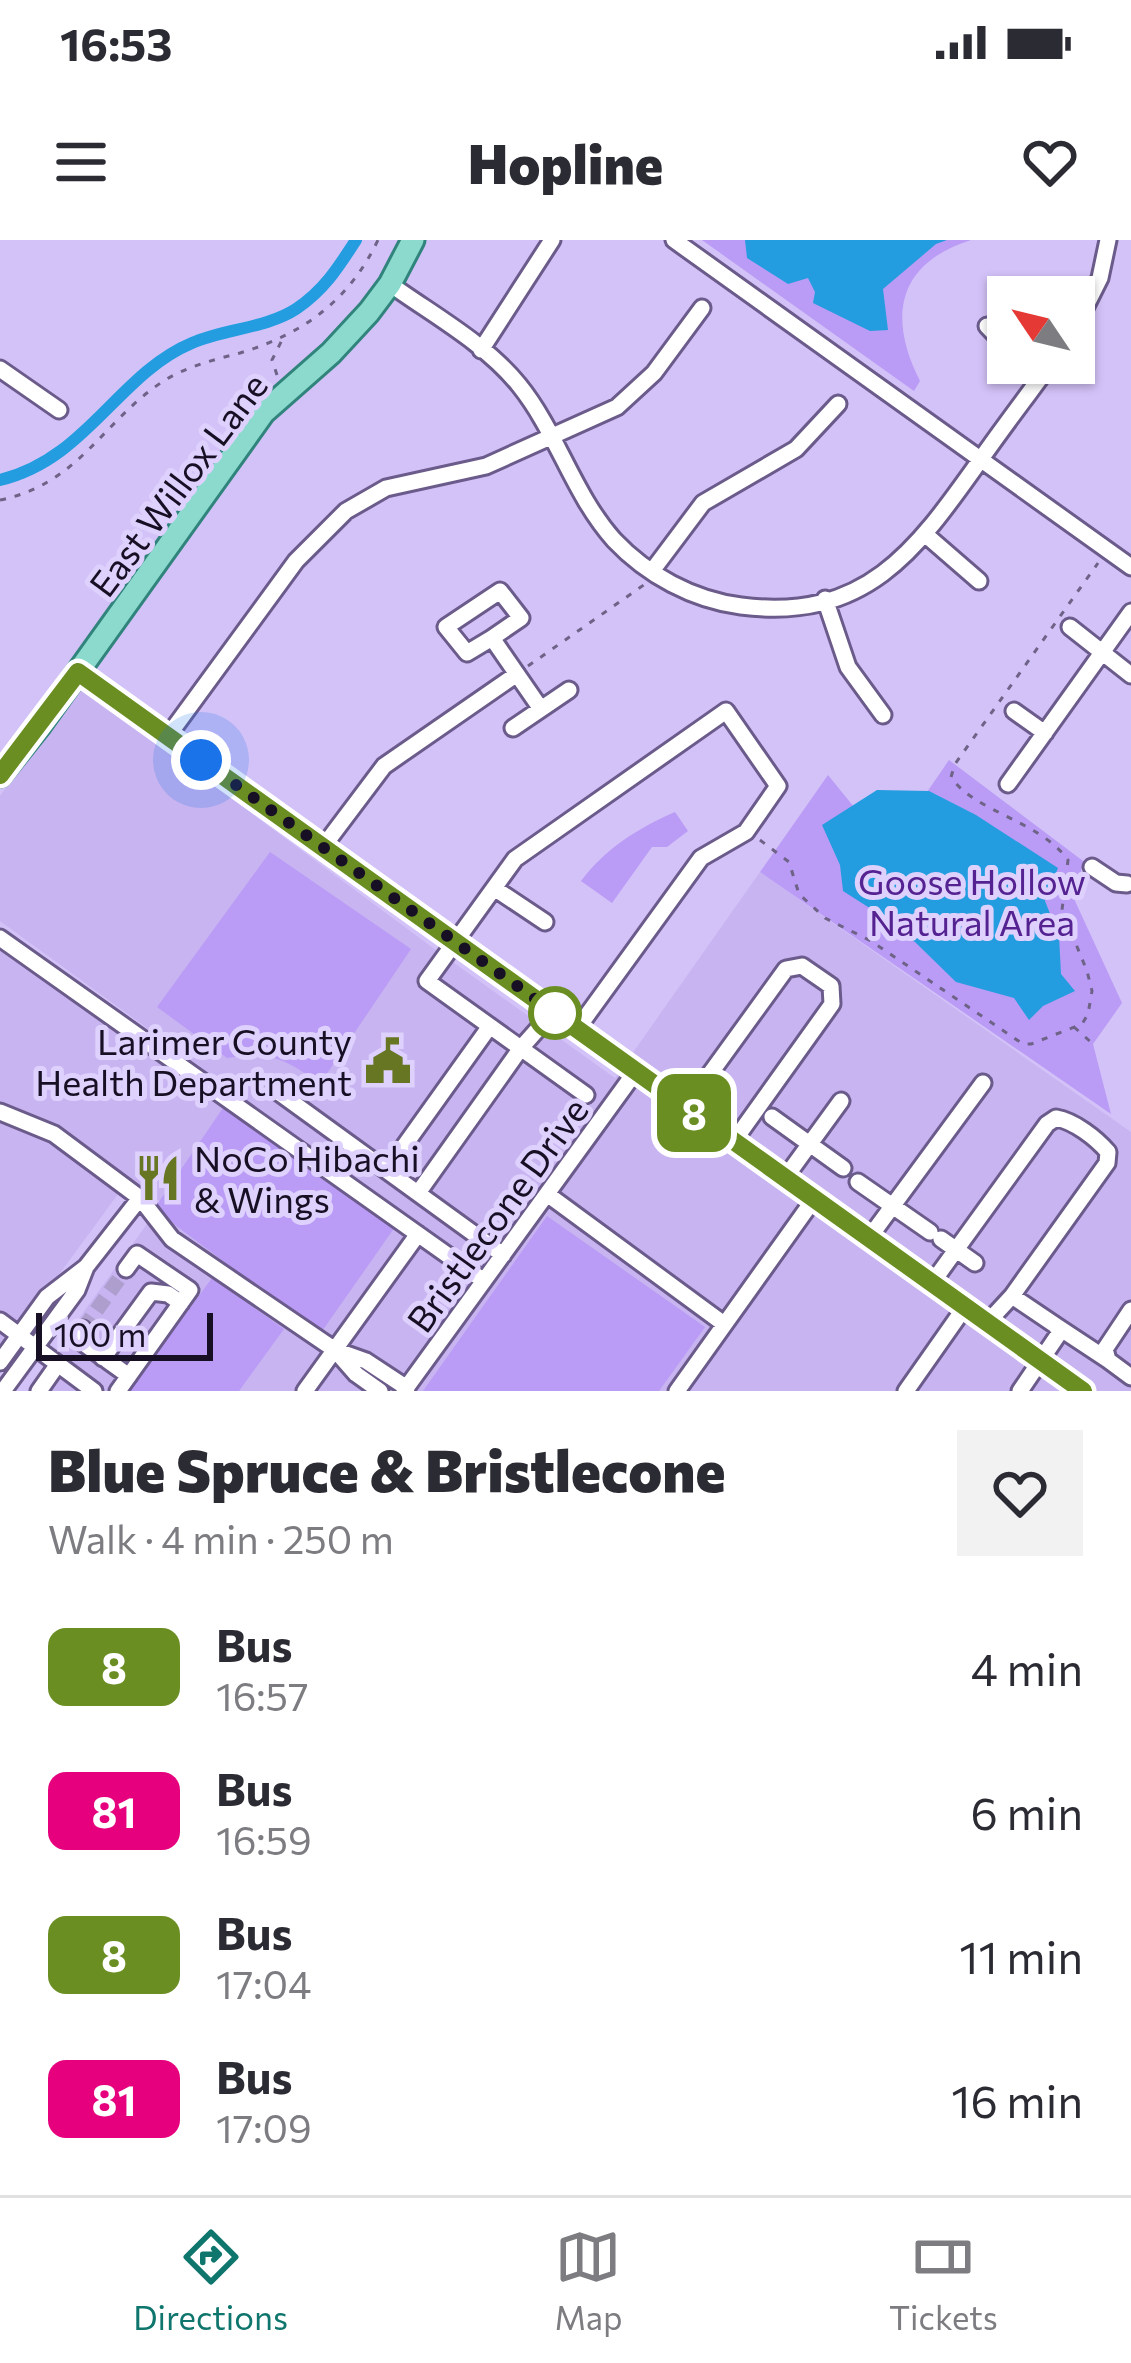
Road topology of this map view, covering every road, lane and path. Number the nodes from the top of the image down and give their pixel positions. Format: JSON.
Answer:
{"nodes":[{"id":1,"x":378,"y":240,"type":"edge"},
{"id":2,"x":413,"y":240,"type":"edge"},
{"id":3,"x":552,"y":240,"type":"edge"},
{"id":4,"x":674,"y":240,"type":"edge"},
{"id":5,"x":1108,"y":240,"type":"edge"},
{"id":6,"x":390,"y":284,"type":"junction"},
{"id":7,"x":1095,"y":288,"type":"edge"},
{"id":8,"x":702,"y":308,"type":"dead end"},
{"id":9,"x":282,"y":338,"type":"junction"},
{"id":10,"x":481,"y":350,"type":"junction"},
{"id":11,"x":0,"y":369,"type":"edge"},
{"id":12,"x":1035,"y":384,"type":"edge"},
{"id":13,"x":286,"y":391,"type":"junction"},
{"id":14,"x":838,"y":404,"type":"dead end"},
{"id":15,"x":59,"y":410,"type":"dead end"},
{"id":16,"x":552,"y":436,"type":"junction"},
{"id":17,"x":980,"y":459,"type":"junction"},
{"id":18,"x":0,"y":500,"type":"edge"},
{"id":19,"x":926,"y":536,"type":"junction"},
{"id":20,"x":1098,"y":563,"type":"dead end"},
{"id":21,"x":1131,"y":567,"type":"edge"},
{"id":22,"x":655,"y":574,"type":"junction"},
{"id":23,"x":979,"y":581,"type":"dead end"},
{"id":24,"x":825,"y":599,"type":"junction"},
{"id":25,"x":1131,"y":612,"type":"edge"},
{"id":26,"x":1070,"y":628,"type":"dead end"},
{"id":27,"x":492,"y":638,"type":"junction"},
{"id":28,"x":1102,"y":653,"type":"junction"},
{"id":29,"x":78,"y":672,"type":"junction"},
{"id":30,"x":517,"y":674,"type":"junction"},
{"id":31,"x":1131,"y":676,"type":"edge"},
{"id":32,"x":569,"y":690,"type":"dead end"},
{"id":33,"x":541,"y":709,"type":"junction"},
{"id":34,"x":1014,"y":711,"type":"dead end"},
{"id":35,"x":883,"y":715,"type":"dead end"},
{"id":36,"x":512,"y":728,"type":"dead end"},
{"id":37,"x":1045,"y":733,"type":"junction"},
{"id":38,"x":168,"y":736,"type":"junction"},
{"id":39,"x":0,"y":775,"type":"edge"},
{"id":40,"x":1008,"y":784,"type":"dead end"},
{"id":41,"x":754,"y":835,"type":"dead end"},
{"id":42,"x":323,"y":847,"type":"junction"},
{"id":43,"x":1092,"y":867,"type":"dead end"},
{"id":44,"x":1130,"y":883,"type":"edge"},
{"id":45,"x":494,"y":887,"type":"junction"},
{"id":46,"x":544,"y":922,"type":"dead end"},
{"id":47,"x":0,"y":938,"type":"edge"},
{"id":48,"x":455,"y":942,"type":"junction"},
{"id":49,"x":554,"y":1012,"type":"junction"},
{"id":50,"x":1073,"y":1025,"type":"junction"},
{"id":51,"x":490,"y":1026,"type":"junction"},
{"id":52,"x":577,"y":1029,"type":"junction"},
{"id":53,"x":1094,"y":1044,"type":"dead end"},
{"id":54,"x":521,"y":1048,"type":"junction"},
{"id":55,"x":636,"y":1071,"type":"junction"},
{"id":56,"x":983,"y":1083,"type":"dead end"},
{"id":57,"x":274,"y":1090,"type":"dead end"},
{"id":58,"x":586,"y":1095,"type":"dead end"},
{"id":59,"x":841,"y":1100,"type":"dead end"},
{"id":60,"x":686,"y":1107,"type":"junction"},
{"id":61,"x":0,"y":1112,"type":"edge"},
{"id":62,"x":772,"y":1117,"type":"dead end"},
{"id":63,"x":734,"y":1141,"type":"junction"},
{"id":64,"x":810,"y":1144,"type":"junction"},
{"id":65,"x":843,"y":1168,"type":"dead end"},
{"id":66,"x":387,"y":1170,"type":"junction"},
{"id":67,"x":785,"y":1178,"type":"junction"},
{"id":68,"x":858,"y":1181,"type":"dead end"},
{"id":69,"x":418,"y":1193,"type":"junction"},
{"id":70,"x":547,"y":1194,"type":"junction"},
{"id":71,"x":140,"y":1198,"type":"junction"},
{"id":72,"x":814,"y":1199,"type":"junction"},
{"id":73,"x":892,"y":1205,"type":"junction"},
{"id":74,"x":418,"y":1234,"type":"junction"},
{"id":75,"x":869,"y":1238,"type":"junction"},
{"id":76,"x":956,"y":1250,"type":"junction"},
{"id":77,"x":503,"y":1255,"type":"junction"},
{"id":78,"x":975,"y":1264,"type":"dead end"},
{"id":79,"x":86,"y":1268,"type":"junction"},
{"id":80,"x":126,"y":1269,"type":"dead end"},
{"id":81,"x":484,"y":1281,"type":"junction"},
{"id":82,"x":932,"y":1283,"type":"junction"},
{"id":83,"x":1012,"y":1296,"type":"junction"},
{"id":84,"x":186,"y":1297,"type":"junction"},
{"id":85,"x":965,"y":1307,"type":"junction"},
{"id":86,"x":1131,"y":1310,"type":"edge"},
{"id":87,"x":0,"y":1321,"type":"edge"},
{"id":88,"x":987,"y":1322,"type":"junction"},
{"id":89,"x":724,"y":1324,"type":"junction"},
{"id":90,"x":1055,"y":1325,"type":"junction"},
{"id":91,"x":83,"y":1328,"type":"dead end"},
{"id":92,"x":20,"y":1335,"type":"junction"},
{"id":93,"x":36,"y":1347,"type":"junction"},
{"id":94,"x":335,"y":1350,"type":"junction"},
{"id":95,"x":103,"y":1358,"type":"junction"},
{"id":96,"x":1108,"y":1360,"type":"junction"},
{"id":97,"x":0,"y":1362,"type":"edge"},
{"id":98,"x":1041,"y":1362,"type":"junction"},
{"id":99,"x":58,"y":1364,"type":"junction"},
{"id":100,"x":129,"y":1376,"type":"junction"},
{"id":101,"x":1131,"y":1377,"type":"edge"},
{"id":102,"x":46,"y":1389,"type":"edge"},
{"id":103,"x":1076,"y":1389,"type":"edge"},
{"id":104,"x":405,"y":1390,"type":"edge"},
{"id":105,"x":4,"y":1391,"type":"edge"},
{"id":106,"x":94,"y":1391,"type":"edge"},
{"id":107,"x":118,"y":1391,"type":"edge"},
{"id":108,"x":305,"y":1391,"type":"edge"},
{"id":109,"x":380,"y":1391,"type":"edge"},
{"id":110,"x":676,"y":1391,"type":"edge"},
{"id":111,"x":906,"y":1391,"type":"edge"},
{"id":112,"x":1020,"y":1391,"type":"edge"}],
"edges":[{"from":1,"to":9,"type":"path"},
{"from":2,"to":6,"type":"main road","name":"East Willox Lane"},
{"from":3,"to":10,"type":"street"},
{"from":4,"to":17,"type":"street"},
{"from":5,"to":7,"type":"street"},
{"from":6,"to":10,"type":"street"},
{"from":6,"to":13,"type":"main road","name":"East Willox Lane"},
{"from":8,"to":16,"type":"street"},
{"from":9,"to":13,"type":"path"},
{"from":9,"to":18,"type":"path"},
{"from":10,"to":16,"type":"street"},
{"from":11,"to":15,"type":"street"},
{"from":12,"to":17,"type":"street"},
{"from":13,"to":29,"type":"main road","name":"East Willox Lane"},
{"from":14,"to":22,"type":"street"},
{"from":16,"to":22,"type":"street"},
{"from":16,"to":38,"type":"street"},
{"from":17,"to":19,"type":"street"},
{"from":17,"to":21,"type":"street"},
{"from":19,"to":23,"type":"street"},
{"from":19,"to":24,"type":"street"},
{"from":20,"to":50,"type":"path"},
{"from":22,"to":24,"type":"street"},
{"from":22,"to":30,"type":"path"},
{"from":24,"to":35,"type":"street"},
{"from":25,"to":28,"type":"street"},
{"from":26,"to":28,"type":"street"},
{"from":27,"to":27,"type":"street"},
{"from":27,"to":30,"type":"street"},
{"from":28,"to":31,"type":"street"},
{"from":28,"to":37,"type":"street"},
{"from":29,"to":38,"type":"street"},
{"from":29,"to":39,"type":"main road","name":"East Willox Lane"},
{"from":30,"to":33,"type":"street"},
{"from":30,"to":42,"type":"street"},
{"from":32,"to":33,"type":"street"},
{"from":33,"to":36,"type":"street"},
{"from":34,"to":37,"type":"street"},
{"from":37,"to":40,"type":"street"},
{"from":38,"to":42,"type":"street"},
{"from":41,"to":50,"type":"path"},
{"from":42,"to":48,"type":"street"},
{"from":43,"to":44,"type":"street"},
{"from":45,"to":46,"type":"street"},
{"from":45,"to":48,"type":"street"},
{"from":45,"to":52,"type":"street"},
{"from":47,"to":74,"type":"street"},
{"from":48,"to":49,"type":"street"},
{"from":48,"to":51,"type":"street"},
{"from":49,"to":52,"type":"street"},
{"from":49,"to":54,"type":"street"},
{"from":50,"to":53,"type":"path"},
{"from":51,"to":54,"type":"street"},
{"from":51,"to":66,"type":"street"},
{"from":52,"to":55,"type":"street"},
{"from":54,"to":58,"type":"street"},
{"from":54,"to":69,"type":"street"},
{"from":55,"to":60,"type":"street"},
{"from":55,"to":70,"type":"street","name":"Bristlecone Drive"},
{"from":56,"to":73,"type":"street"},
{"from":57,"to":66,"type":"street"},
{"from":59,"to":64,"type":"street"},
{"from":60,"to":63,"type":"street"},
{"from":60,"to":63,"type":"street"},
{"from":61,"to":71,"type":"street"},
{"from":62,"to":64,"type":"street"},
{"from":63,"to":67,"type":"street"},
{"from":64,"to":65,"type":"street"},
{"from":64,"to":67,"type":"street"},
{"from":66,"to":69,"type":"street"},
{"from":67,"to":72,"type":"street"},
{"from":68,"to":73,"type":"street"},
{"from":69,"to":77,"type":"street"},
{"from":70,"to":77,"type":"street","name":"Bristlecone Drive"},
{"from":70,"to":89,"type":"street"},
{"from":71,"to":79,"type":"street"},
{"from":71,"to":94,"type":"street"},
{"from":72,"to":75,"type":"street"},
{"from":72,"to":89,"type":"street"},
{"from":73,"to":75,"type":"street"},
{"from":73,"to":76,"type":"street"},
{"from":74,"to":81,"type":"street"},
{"from":74,"to":94,"type":"street"},
{"from":75,"to":82,"type":"street"},
{"from":76,"to":78,"type":"street"},
{"from":76,"to":82,"type":"street"},
{"from":76,"to":83,"type":"street"},
{"from":77,"to":81,"type":"street","name":"Bristlecone Drive"},
{"from":79,"to":92,"type":"street"},
{"from":79,"to":93,"type":"street"},
{"from":80,"to":84,"type":"street"},
{"from":81,"to":104,"type":"street","name":"Bristlecone Drive"},
{"from":82,"to":85,"type":"street"},
{"from":83,"to":88,"type":"street"},
{"from":83,"to":90,"type":"street"},
{"from":84,"to":95,"type":"street"},
{"from":84,"to":100,"type":"street"},
{"from":85,"to":88,"type":"street"},
{"from":85,"to":111,"type":"street"},
{"from":86,"to":96,"type":"street"},
{"from":87,"to":92,"type":"street"},
{"from":88,"to":98,"type":"street"},
{"from":89,"to":110,"type":"street"},
{"from":90,"to":96,"type":"street"},
{"from":90,"to":98,"type":"street"},
{"from":91,"to":95,"type":"street"},
{"from":92,"to":93,"type":"street"},
{"from":92,"to":97,"type":"street"},
{"from":93,"to":99,"type":"street"},
{"from":93,"to":105,"type":"street"},
{"from":94,"to":104,"type":"street"},
{"from":94,"to":108,"type":"street"},
{"from":94,"to":109,"type":"street"},
{"from":95,"to":100,"type":"street"},
{"from":96,"to":101,"type":"street"},
{"from":98,"to":103,"type":"street"},
{"from":98,"to":112,"type":"street"},
{"from":99,"to":102,"type":"street"},
{"from":99,"to":106,"type":"street"},
{"from":100,"to":107,"type":"street"}]}
